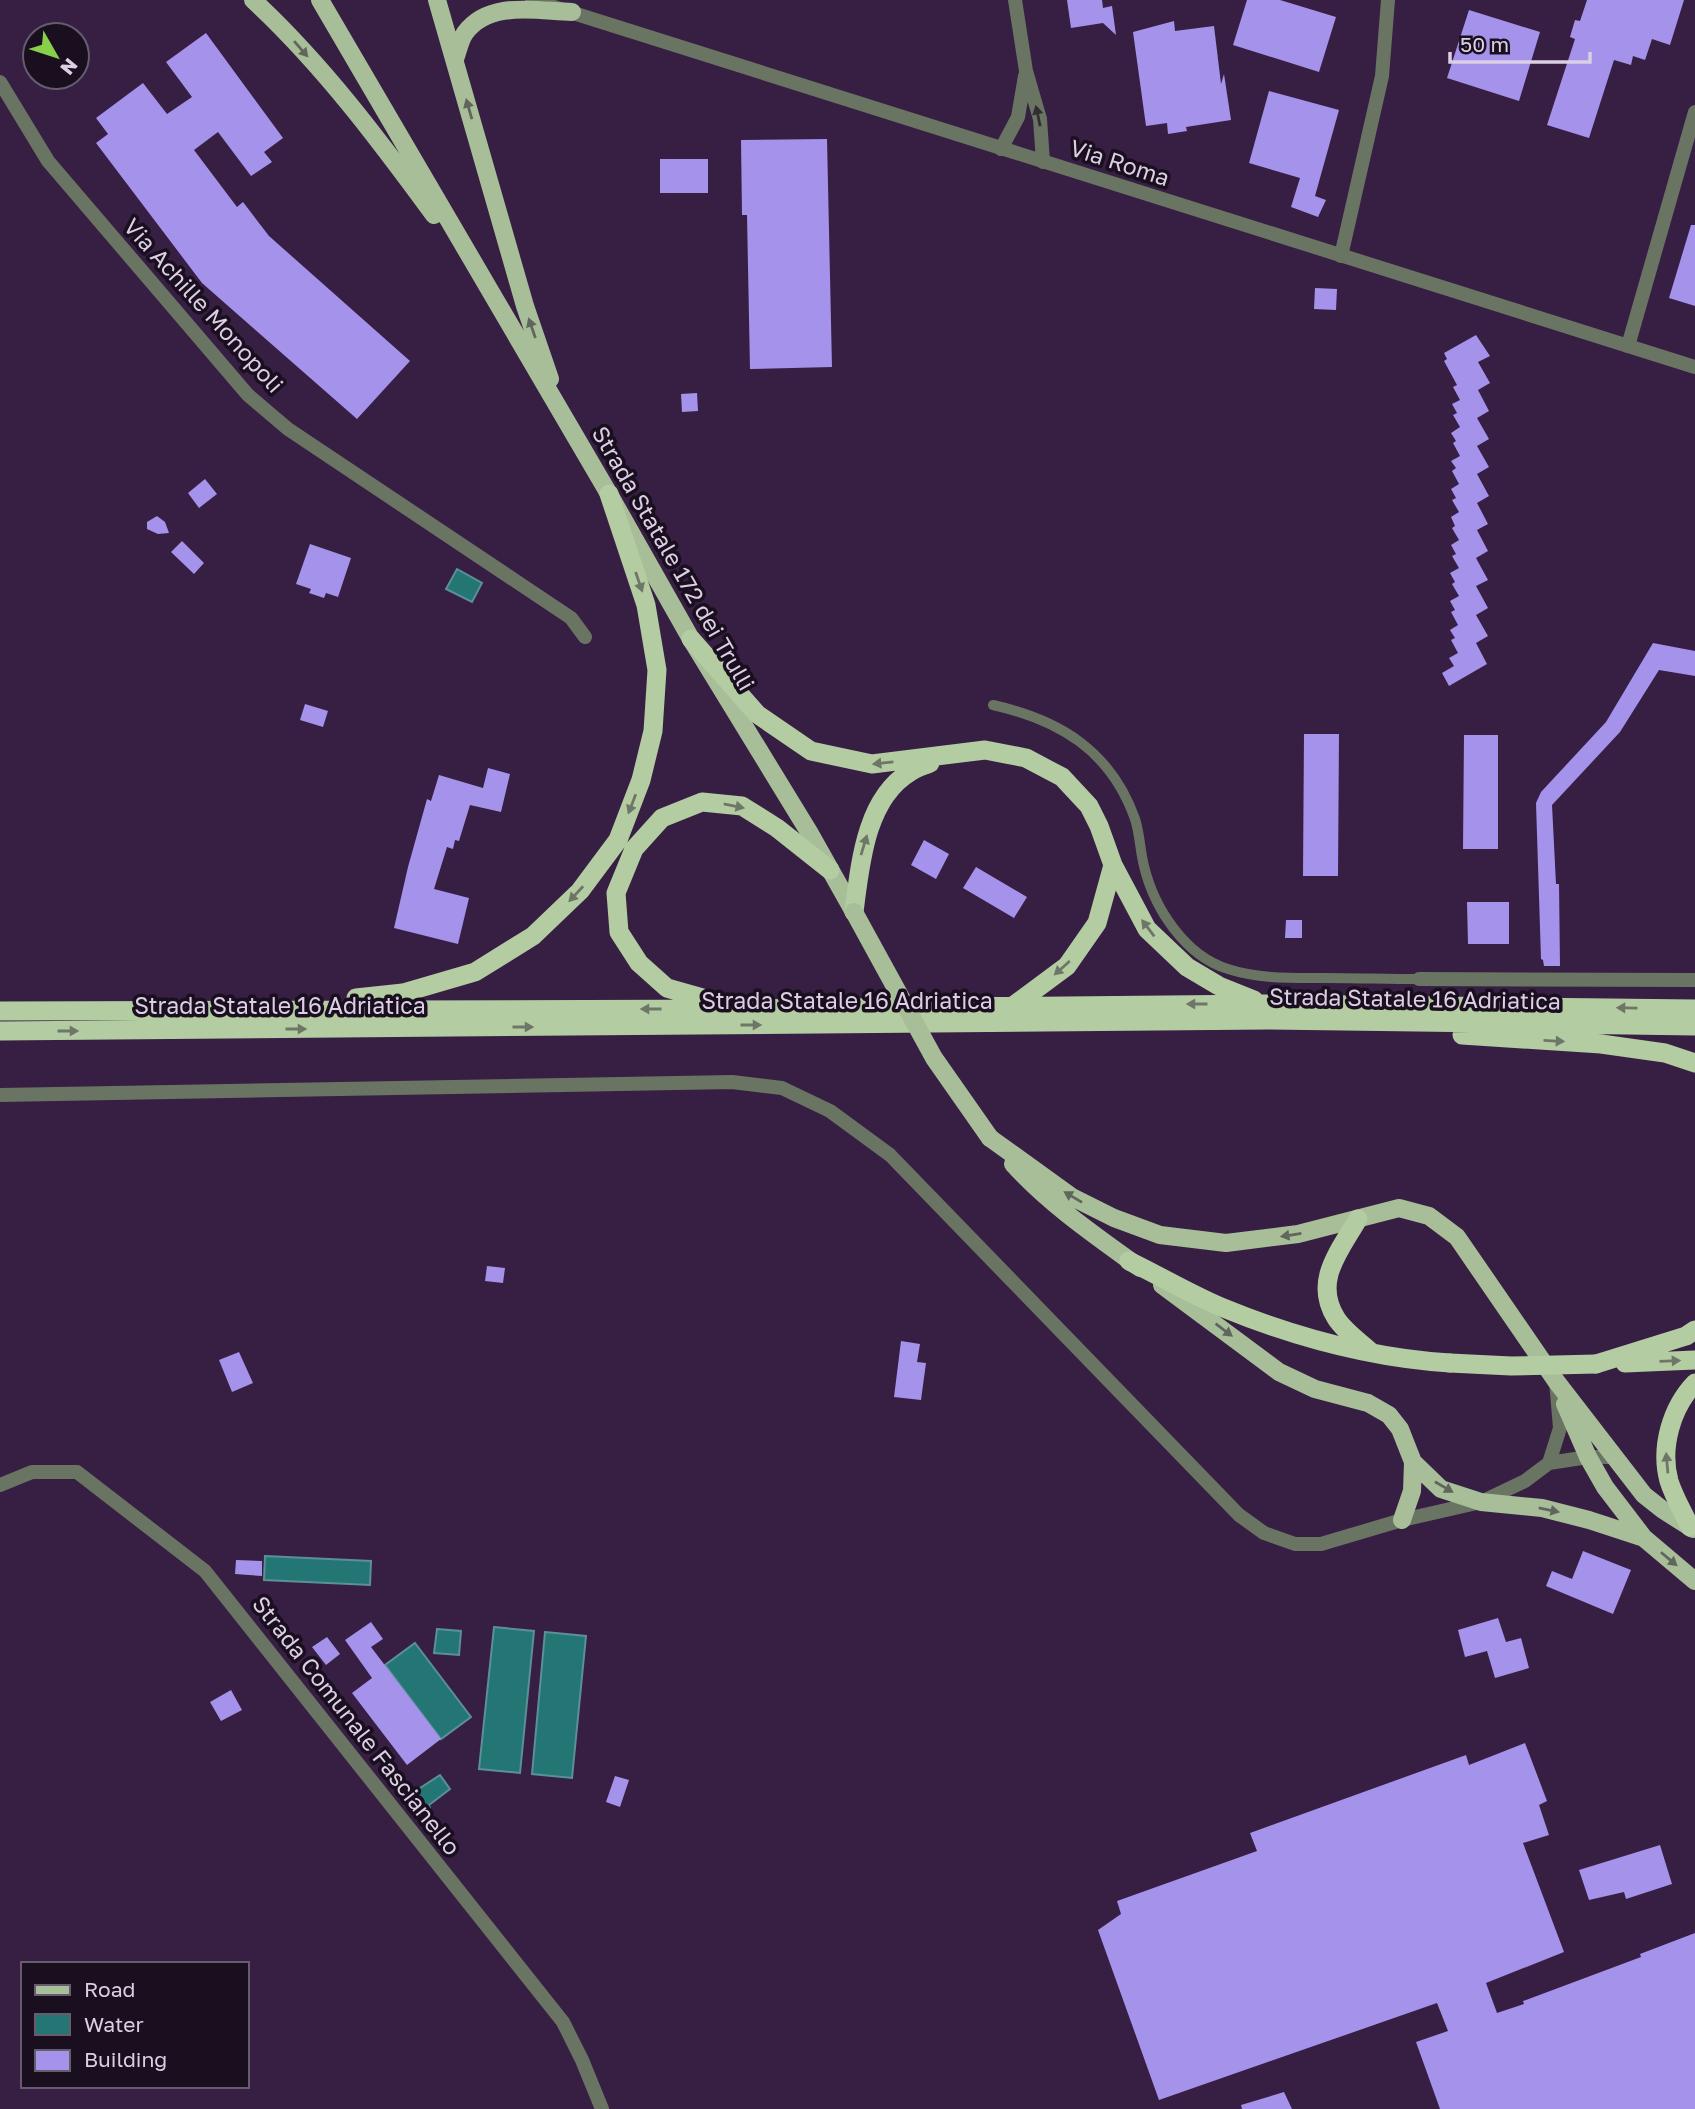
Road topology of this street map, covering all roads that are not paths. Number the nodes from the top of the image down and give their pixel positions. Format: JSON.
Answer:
{"nodes":[{"id":1,"x":253,"y":0,"type":"edge"},
{"id":2,"x":320,"y":0,"type":"edge"},
{"id":3,"x":437,"y":0,"type":"edge"},
{"id":4,"x":532,"y":0,"type":"edge"},
{"id":5,"x":550,"y":0,"type":"edge"},
{"id":6,"x":1015,"y":0,"type":"edge"},
{"id":7,"x":1388,"y":0,"type":"edge"},
{"id":8,"x":572,"y":12,"type":"junction"},
{"id":9,"x":455,"y":59,"type":"junction"},
{"id":10,"x":1026,"y":71,"type":"junction"},
{"id":11,"x":0,"y":82,"type":"edge"},
{"id":12,"x":1695,"y":112,"type":"edge"},
{"id":13,"x":1001,"y":149,"type":"junction"},
{"id":14,"x":1043,"y":162,"type":"junction"},
{"id":15,"x":1341,"y":256,"type":"junction"},
{"id":16,"x":490,"y":291,"type":"junction"},
{"id":17,"x":1628,"y":346,"type":"junction"},
{"id":18,"x":1695,"y":367,"type":"edge"},
{"id":19,"x":562,"y":415,"type":"junction"},
{"id":20,"x":609,"y":494,"type":"junction"},
{"id":21,"x":585,"y":638,"type":"dead end"},
{"id":22,"x":691,"y":639,"type":"junction"},
{"id":23,"x":993,"y":705,"type":"dead end"},
{"id":24,"x":950,"y":754,"type":"junction"},
{"id":25,"x":1113,"y":865,"type":"junction"},
{"id":26,"x":830,"y":870,"type":"junction"},
{"id":27,"x":854,"y":912,"type":"junction"},
{"id":28,"x":1419,"y":979,"type":"joint"},
{"id":29,"x":1695,"y":980,"type":"edge"},
{"id":30,"x":1265,"y":1004,"type":"junction"},
{"id":31,"x":1013,"y":1006,"type":"junction"},
{"id":32,"x":258,"y":1009,"type":"junction"},
{"id":33,"x":744,"y":1009,"type":"junction"},
{"id":34,"x":1695,"y":1009,"type":"edge"},
{"id":35,"x":0,"y":1011,"type":"edge"},
{"id":36,"x":1217,"y":1021,"type":"junction"},
{"id":37,"x":1695,"y":1026,"type":"edge"},
{"id":38,"x":0,"y":1031,"type":"edge"},
{"id":39,"x":1695,"y":1063,"type":"edge"},
{"id":40,"x":0,"y":1094,"type":"edge"},
{"id":41,"x":990,"y":1138,"type":"junction"},
{"id":42,"x":1358,"y":1219,"type":"junction"},
{"id":43,"x":1129,"y":1261,"type":"junction"},
{"id":44,"x":1695,"y":1330,"type":"edge"},
{"id":45,"x":1372,"y":1353,"type":"junction"},
{"id":46,"x":1695,"y":1360,"type":"edge"},
{"id":47,"x":1596,"y":1364,"type":"junction"},
{"id":48,"x":1556,"y":1381,"type":"junction"},
{"id":49,"x":1695,"y":1383,"type":"edge"},
{"id":50,"x":1588,"y":1457,"type":"junction"},
{"id":51,"x":1615,"y":1457,"type":"junction"},
{"id":52,"x":1413,"y":1462,"type":"junction"},
{"id":53,"x":1549,"y":1463,"type":"junction"},
{"id":54,"x":0,"y":1485,"type":"edge"},
{"id":55,"x":1481,"y":1502,"type":"junction"},
{"id":56,"x":1402,"y":1520,"type":"junction"},
{"id":57,"x":1693,"y":1528,"type":"edge"},
{"id":58,"x":1644,"y":1538,"type":"junction"},
{"id":59,"x":1695,"y":1581,"type":"edge"},
{"id":60,"x":602,"y":2109,"type":"edge"}],
"edges":[{"from":1,"to":16,"type":"main road","one_way":true},
{"from":2,"to":16,"type":"main road","name":"Strada Statale 172 dei Trulli"},
{"from":3,"to":9,"type":"main road"},
{"from":4,"to":8,"type":"street","name":"Via Roma"},
{"from":5,"to":8,"type":"main road"},
{"from":6,"to":10,"type":"street"},
{"from":7,"to":15,"type":"street"},
{"from":8,"to":9,"type":"main road"},
{"from":8,"to":13,"type":"street","name":"Via Roma"},
{"from":19,"to":9,"type":"main road","one_way":true},
{"from":10,"to":13,"type":"street"},
{"from":14,"to":10,"type":"street","one_way":true},
{"from":11,"to":21,"type":"street","name":"Via Achille Monopoli"},
{"from":12,"to":17,"type":"street"},
{"from":13,"to":14,"type":"street","name":"Via Roma"},
{"from":14,"to":15,"type":"street","name":"Via Roma"},
{"from":15,"to":17,"type":"street","name":"Via Roma"},
{"from":16,"to":19,"type":"main road","name":"Strada Statale 172 dei Trulli"},
{"from":17,"to":18,"type":"street","name":"Via Roma"},
{"from":19,"to":20,"type":"main road","name":"Strada Statale 172 dei Trulli"},
{"from":20,"to":22,"type":"main road","name":"Strada Statale 172 dei Trulli"},
{"from":20,"to":32,"type":"highway","one_way":true},
{"from":24,"to":22,"type":"highway","one_way":true},
{"from":22,"to":26,"type":"main road","name":"Strada Statale 172 dei Trulli"},
{"from":23,"to":28,"type":"lane"},
{"from":24,"to":25,"type":"highway"},
{"from":27,"to":24,"type":"highway","one_way":true},
{"from":30,"to":25,"type":"highway","one_way":true},
{"from":25,"to":31,"type":"highway","one_way":true},
{"from":26,"to":27,"type":"main road","name":"Strada Statale 172 dei Trulli"},
{"from":33,"to":26,"type":"highway","one_way":true},
{"from":27,"to":41,"type":"main road","name":"Strada Statale 172 dei Trulli","bridge":true},
{"from":28,"to":29,"type":"street"},
{"from":30,"to":31,"type":"highway","name":"Strada Statale 16 Adriatica","one_way":true},
{"from":34,"to":30,"type":"highway","name":"Strada Statale 16 Adriatica","one_way":true},
{"from":31,"to":33,"type":"highway","name":"Strada Statale 16 Adriatica"},
{"from":33,"to":32,"type":"highway","name":"Strada Statale 16 Adriatica","one_way":true},
{"from":32,"to":35,"type":"highway","name":"Strada Statale 16 Adriatica"},
{"from":36,"to":37,"type":"highway","name":"Strada Statale 16 Adriatica"},
{"from":38,"to":36,"type":"highway","name":"Strada Statale 16 Adriatica","one_way":true},
{"from":36,"to":39,"type":"highway","one_way":true},
{"from":40,"to":56,"type":"street"},
{"from":42,"to":41,"type":"main road","one_way":true},
{"from":41,"to":43,"type":"main road"},
{"from":42,"to":45,"type":"highway"},
{"from":42,"to":48,"type":"main road"},
{"from":43,"to":45,"type":"highway"},
{"from":43,"to":52,"type":"main road","one_way":true},
{"from":44,"to":47,"type":"highway"},
{"from":45,"to":47,"type":"highway","bridge":true},
{"from":47,"to":46,"type":"highway","one_way":true},
{"from":48,"to":50,"type":"main road"},
{"from":48,"to":51,"type":"main road"},
{"from":48,"to":53,"type":"street"},
{"from":57,"to":49,"type":"highway","one_way":true},
{"from":50,"to":51,"type":"street"},
{"from":50,"to":53,"type":"street"},
{"from":50,"to":58,"type":"main road"},
{"from":51,"to":57,"type":"main road"},
{"from":52,"to":55,"type":"main road","one_way":true},
{"from":52,"to":56,"type":"main road"},
{"from":53,"to":55,"type":"street"},
{"from":54,"to":60,"type":"street","name":"Strada Comunale Fascianello"},
{"from":55,"to":56,"type":"street"},
{"from":55,"to":58,"type":"main road","one_way":true},
{"from":58,"to":59,"type":"main road","one_way":true}]}
